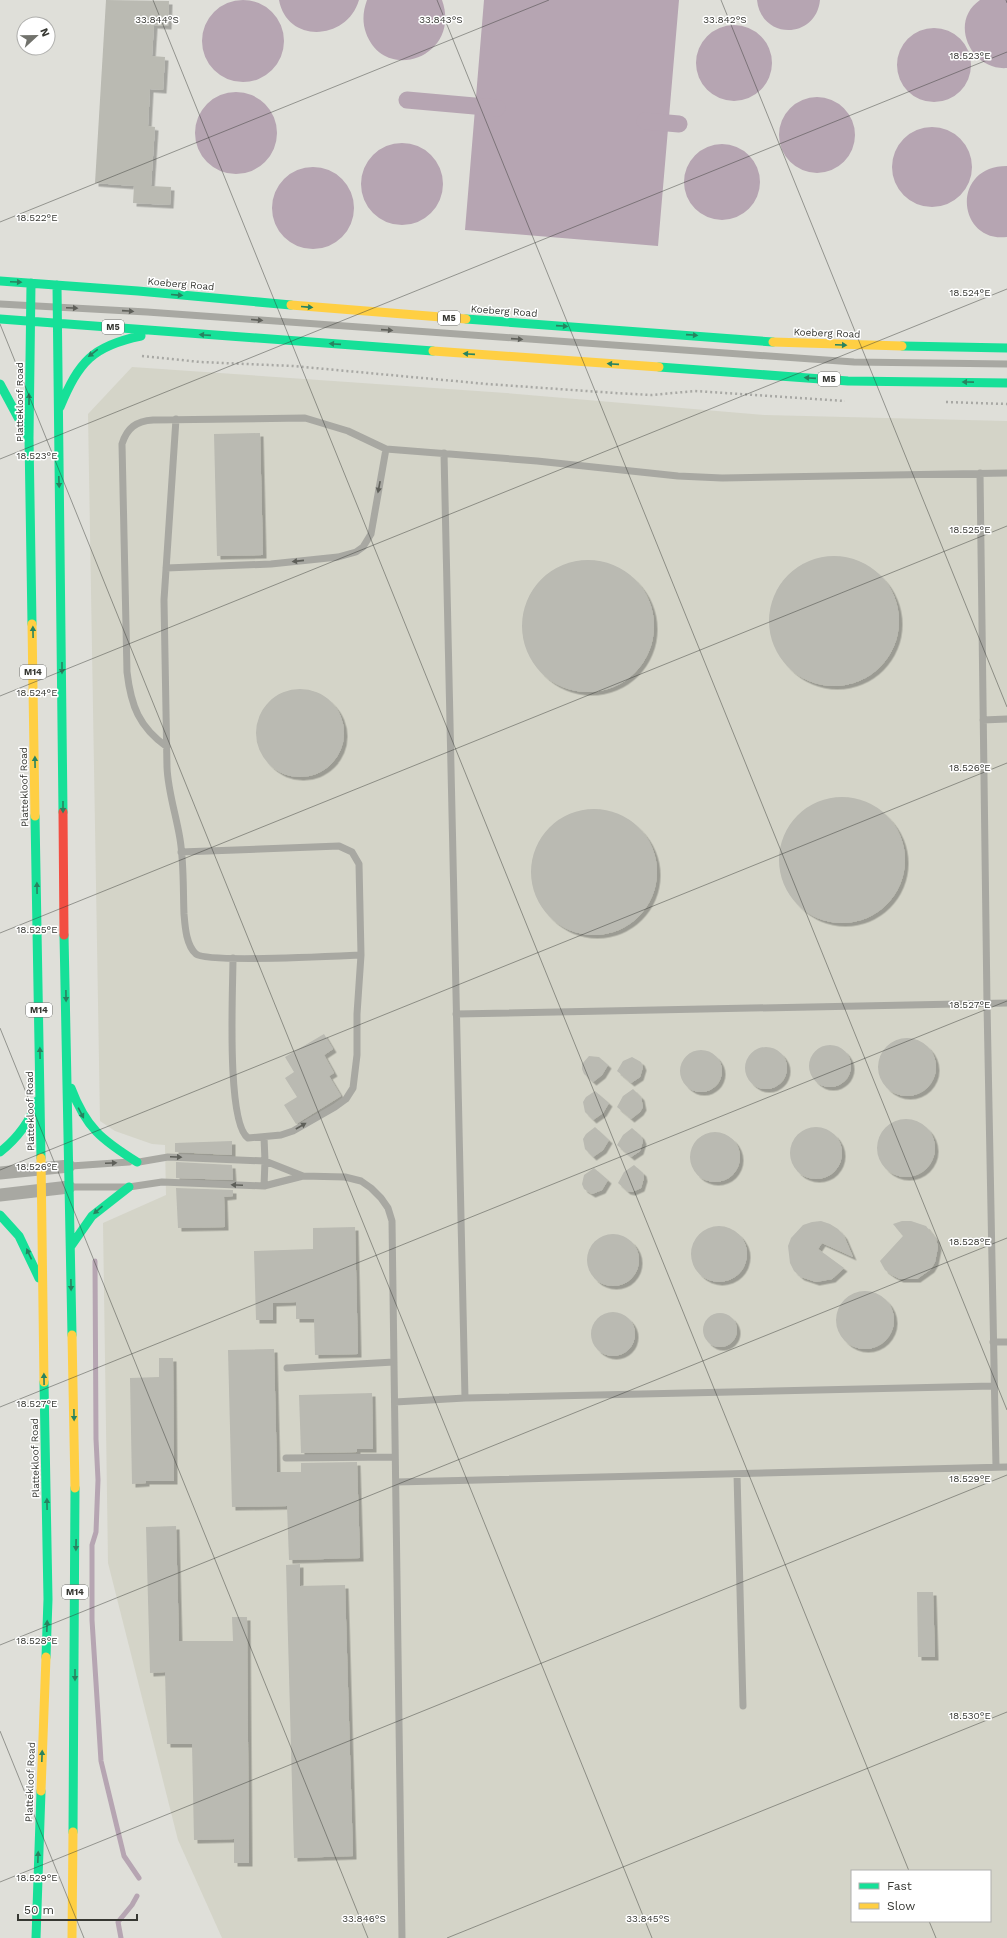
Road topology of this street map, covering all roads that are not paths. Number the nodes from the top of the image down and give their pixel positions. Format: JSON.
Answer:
{"nodes":[{"id":1,"x":0,"y":281,"type":"edge"},
{"id":2,"x":31,"y":282,"type":"junction"},
{"id":3,"x":57,"y":285,"type":"junction"},
{"id":4,"x":0,"y":304,"type":"edge"},
{"id":5,"x":31,"y":306,"type":"junction"},
{"id":6,"x":56,"y":307,"type":"junction"},
{"id":7,"x":0,"y":319,"type":"edge"},
{"id":8,"x":30,"y":320,"type":"junction"},
{"id":9,"x":56,"y":322,"type":"junction"},
{"id":10,"x":170,"y":332,"type":"junction"},
{"id":11,"x":1007,"y":348,"type":"edge"},
{"id":12,"x":1007,"y":364,"type":"edge"},
{"id":13,"x":1007,"y":383,"type":"edge"},
{"id":14,"x":0,"y":384,"type":"edge"},
{"id":15,"x":57,"y":415,"type":"junction"},
{"id":16,"x":176,"y":419,"type":"junction"},
{"id":17,"x":29,"y":438,"type":"junction"},
{"id":18,"x":386,"y":449,"type":"junction"},
{"id":19,"x":444,"y":453,"type":"junction"},
{"id":20,"x":980,"y":473,"type":"junction"},
{"id":21,"x":1007,"y":473,"type":"edge"},
{"id":22,"x":166,"y":568,"type":"junction"},
{"id":23,"x":1007,"y":719,"type":"edge"},
{"id":24,"x":983,"y":720,"type":"junction"},
{"id":25,"x":167,"y":747,"type":"junction"},
{"id":26,"x":181,"y":852,"type":"junction"},
{"id":27,"x":361,"y":955,"type":"junction"},
{"id":28,"x":233,"y":958,"type":"junction"},
{"id":29,"x":987,"y":1004,"type":"junction"},
{"id":30,"x":1007,"y":1004,"type":"edge"},
{"id":31,"x":456,"y":1014,"type":"junction"},
{"id":32,"x":67,"y":1077,"type":"junction"},
{"id":33,"x":40,"y":1092,"type":"junction"},
{"id":34,"x":264,"y":1138,"type":"junction"},
{"id":35,"x":0,"y":1152,"type":"edge"},
{"id":36,"x":265,"y":1160,"type":"junction"},
{"id":37,"x":137,"y":1162,"type":"junction"},
{"id":38,"x":69,"y":1166,"type":"junction"},
{"id":39,"x":42,"y":1169,"type":"junction"},
{"id":40,"x":0,"y":1173,"type":"edge"},
{"id":41,"x":303,"y":1176,"type":"junction"},
{"id":42,"x":70,"y":1186,"type":"junction"},
{"id":43,"x":264,"y":1186,"type":"junction"},
{"id":44,"x":129,"y":1187,"type":"junction"},
{"id":45,"x":42,"y":1191,"type":"junction"},
{"id":46,"x":0,"y":1195,"type":"edge"},
{"id":47,"x":0,"y":1215,"type":"edge"},
{"id":48,"x":70,"y":1246,"type":"junction"},
{"id":49,"x":43,"y":1290,"type":"junction"},
{"id":50,"x":993,"y":1342,"type":"junction"},
{"id":51,"x":1007,"y":1342,"type":"edge"},
{"id":52,"x":394,"y":1362,"type":"junction"},
{"id":53,"x":288,"y":1368,"type":"dead end"},
{"id":54,"x":993,"y":1386,"type":"junction"},
{"id":55,"x":465,"y":1398,"type":"junction"},
{"id":56,"x":395,"y":1402,"type":"junction"},
{"id":57,"x":396,"y":1457,"type":"junction"},
{"id":58,"x":286,"y":1458,"type":"dead end"},
{"id":59,"x":996,"y":1467,"type":"junction"},
{"id":60,"x":1007,"y":1467,"type":"edge"},
{"id":61,"x":737,"y":1474,"type":"junction"},
{"id":62,"x":396,"y":1482,"type":"junction"},
{"id":63,"x":743,"y":1706,"type":"dead end"},
{"id":64,"x":36,"y":1938,"type":"edge"},
{"id":65,"x":72,"y":1938,"type":"edge"},
{"id":66,"x":402,"y":1938,"type":"edge"}],
"edges":[{"from":1,"to":2,"type":"main road","name":"Koeberg Road","number":"M5","one_way":true},
{"from":2,"to":3,"type":"main road","name":"Koeberg Road","number":"M5"},
{"from":2,"to":5,"type":"main road","name":"Plattekloof Road","number":"M14"},
{"from":3,"to":6,"type":"main road","number":"M14"},
{"from":3,"to":11,"type":"main road","name":"Koeberg Road","number":"M5","one_way":true},
{"from":4,"to":5,"type":"lane"},
{"from":5,"to":6,"type":"lane"},
{"from":5,"to":8,"type":"main road","name":"Plattekloof Road","number":"M14"},
{"from":6,"to":9,"type":"main road","number":"M14"},
{"from":6,"to":12,"type":"lane","one_way":true},
{"from":7,"to":8,"type":"main road","number":"M5"},
{"from":8,"to":9,"type":"main road","number":"M5"},
{"from":17,"to":8,"type":"main road","name":"Plattekloof Road","number":"M14","one_way":true},
{"from":9,"to":10,"type":"main road","number":"M5"},
{"from":9,"to":15,"type":"main road","number":"M14"},
{"from":13,"to":10,"type":"main road","number":"M5","one_way":true},
{"from":10,"to":15,"type":"main road","one_way":true},
{"from":14,"to":17,"type":"main road"},
{"from":15,"to":32,"type":"main road","number":"M14","one_way":true},
{"from":16,"to":18,"type":"lane"},
{"from":16,"to":22,"type":"lane"},
{"from":16,"to":25,"type":"lane"},
{"from":33,"to":17,"type":"main road","name":"Plattekloof Road","number":"M14","one_way":true},
{"from":18,"to":19,"type":"lane"},
{"from":18,"to":22,"type":"lane","one_way":true},
{"from":19,"to":20,"type":"lane"},
{"from":19,"to":31,"type":"lane"},
{"from":20,"to":21,"type":"lane"},
{"from":20,"to":24,"type":"lane"},
{"from":22,"to":25,"type":"lane"},
{"from":23,"to":24,"type":"lane"},
{"from":24,"to":29,"type":"lane"},
{"from":25,"to":26,"type":"lane"},
{"from":26,"to":27,"type":"lane"},
{"from":26,"to":28,"type":"lane"},
{"from":27,"to":28,"type":"lane"},
{"from":34,"to":27,"type":"lane","one_way":true},
{"from":28,"to":34,"type":"lane"},
{"from":29,"to":30,"type":"lane"},
{"from":29,"to":31,"type":"lane"},
{"from":29,"to":50,"type":"lane"},
{"from":31,"to":55,"type":"lane"},
{"from":32,"to":37,"type":"main road","one_way":true},
{"from":32,"to":38,"type":"main road","number":"M14"},
{"from":33,"to":35,"type":"main road"},
{"from":33,"to":39,"type":"main road","name":"Plattekloof Road","number":"M14"},
{"from":34,"to":36,"type":"lane"},
{"from":37,"to":36,"type":"lane","one_way":true},
{"from":36,"to":41,"type":"lane"},
{"from":36,"to":43,"type":"lane"},
{"from":38,"to":37,"type":"lane","one_way":true},
{"from":38,"to":39,"type":"street"},
{"from":38,"to":42,"type":"main road","number":"M14"},
{"from":39,"to":40,"type":"street"},
{"from":39,"to":45,"type":"main road","name":"Plattekloof Road","number":"M14"},
{"from":41,"to":43,"type":"lane"},
{"from":41,"to":52,"type":"lane"},
{"from":42,"to":44,"type":"lane"},
{"from":42,"to":45,"type":"street"},
{"from":42,"to":48,"type":"main road","number":"M14"},
{"from":43,"to":44,"type":"lane","one_way":true},
{"from":44,"to":48,"type":"main road","one_way":true},
{"from":45,"to":46,"type":"street"},
{"from":45,"to":49,"type":"main road","name":"Plattekloof Road","number":"M14"},
{"from":49,"to":47,"type":"main road","one_way":true},
{"from":48,"to":65,"type":"main road","number":"M14","one_way":true},
{"from":64,"to":49,"type":"main road","name":"Plattekloof Road","number":"M14","one_way":true},
{"from":50,"to":51,"type":"lane"},
{"from":50,"to":54,"type":"lane"},
{"from":52,"to":53,"type":"lane"},
{"from":52,"to":56,"type":"lane"},
{"from":54,"to":55,"type":"lane"},
{"from":54,"to":59,"type":"lane"},
{"from":55,"to":56,"type":"lane"},
{"from":56,"to":57,"type":"lane"},
{"from":57,"to":58,"type":"lane"},
{"from":57,"to":62,"type":"lane"},
{"from":59,"to":60,"type":"lane"},
{"from":59,"to":61,"type":"lane"},
{"from":61,"to":62,"type":"lane"},
{"from":61,"to":63,"type":"lane"},
{"from":62,"to":66,"type":"lane"}]}
